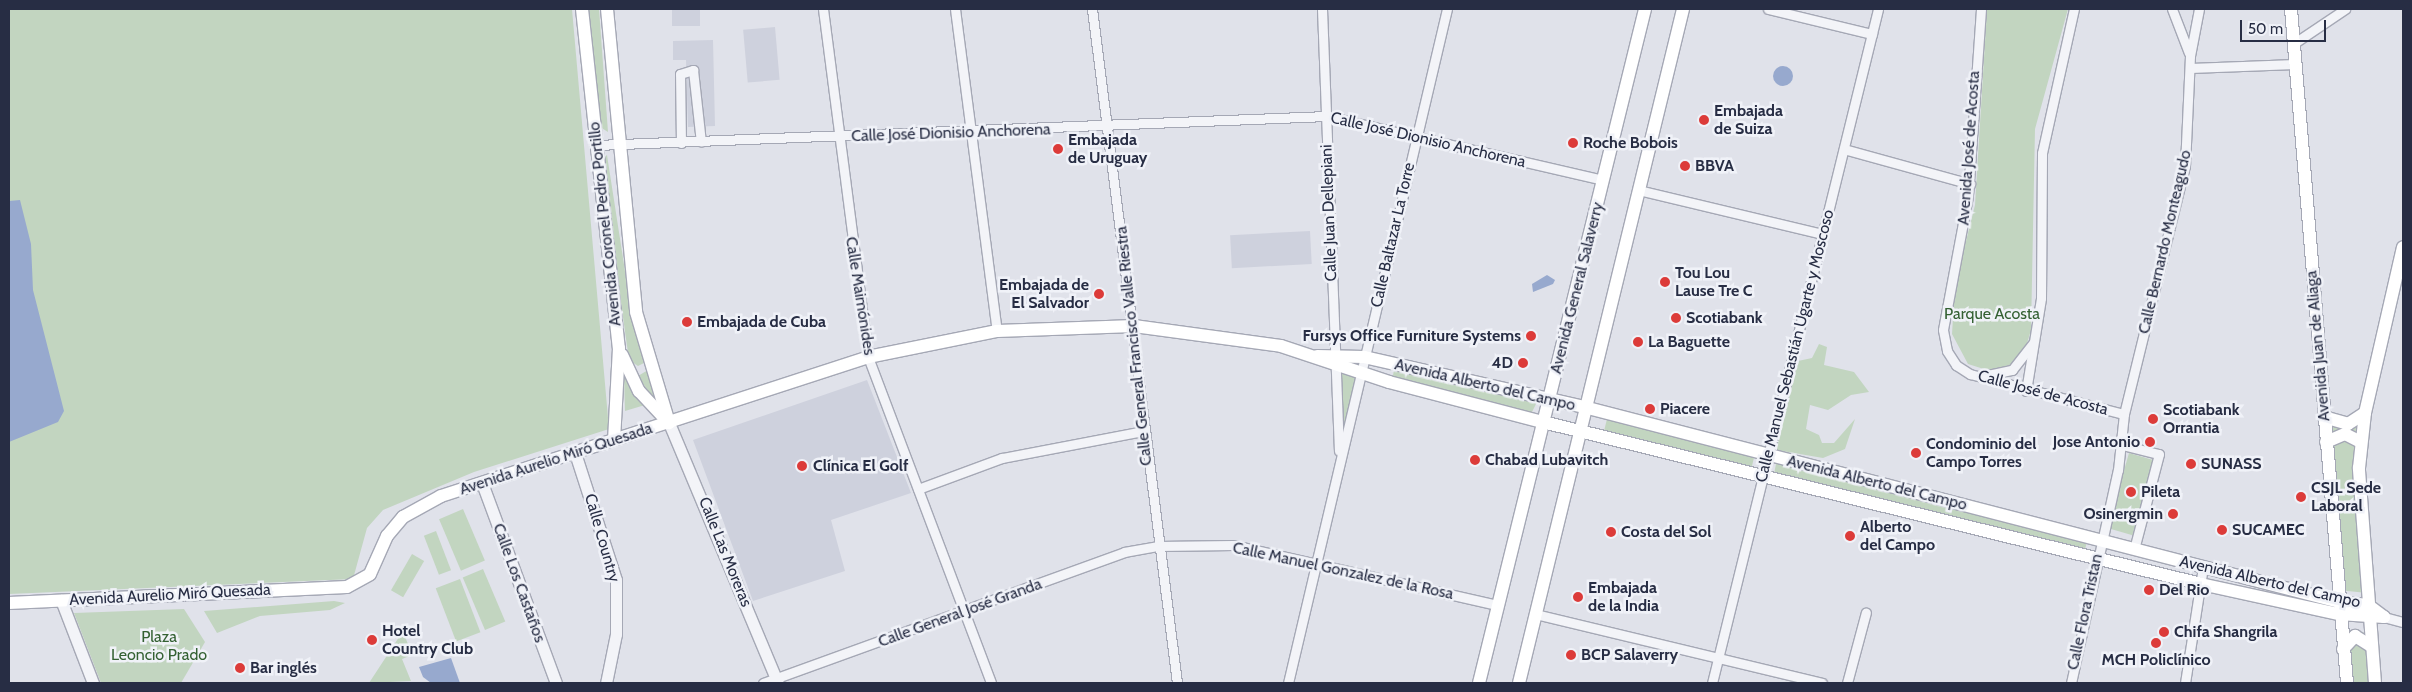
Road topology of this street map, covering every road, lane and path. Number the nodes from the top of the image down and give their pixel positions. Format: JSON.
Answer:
{"nodes":[{"id":1,"x":582,"y":9,"type":"edge"},
{"id":2,"x":607,"y":9,"type":"edge"},
{"id":3,"x":823,"y":9,"type":"edge"},
{"id":4,"x":955,"y":9,"type":"edge"},
{"id":5,"x":1092,"y":9,"type":"edge"},
{"id":6,"x":1322,"y":9,"type":"edge"},
{"id":7,"x":1447,"y":9,"type":"edge"},
{"id":8,"x":1645,"y":9,"type":"edge"},
{"id":9,"x":1683,"y":9,"type":"edge"},
{"id":10,"x":1768,"y":9,"type":"edge"},
{"id":11,"x":1878,"y":9,"type":"edge"},
{"id":12,"x":1981,"y":9,"type":"edge"},
{"id":13,"x":2074,"y":9,"type":"edge"},
{"id":14,"x":2172,"y":9,"type":"edge"},
{"id":15,"x":2199,"y":9,"type":"edge"},
{"id":16,"x":2291,"y":9,"type":"edge"},
{"id":17,"x":2345,"y":9,"type":"edge"},
{"id":18,"x":1872,"y":34,"type":"junction"},
{"id":19,"x":2293,"y":44,"type":"junction"},
{"id":20,"x":2190,"y":56,"type":"junction"},
{"id":21,"x":2295,"y":64,"type":"junction"},
{"id":22,"x":2190,"y":68,"type":"junction"},
{"id":23,"x":1326,"y":116,"type":"junction"},
{"id":24,"x":1108,"y":128,"type":"junction"},
{"id":25,"x":971,"y":131,"type":"junction"},
{"id":26,"x":1417,"y":136,"type":"junction"},
{"id":27,"x":836,"y":138,"type":"junction"},
{"id":28,"x":701,"y":142,"type":"junction"},
{"id":29,"x":681,"y":143,"type":"junction"},
{"id":30,"x":621,"y":144,"type":"junction"},
{"id":31,"x":596,"y":145,"type":"junction"},
{"id":32,"x":1844,"y":149,"type":"junction"},
{"id":33,"x":1603,"y":180,"type":"junction"},
{"id":34,"x":1970,"y":184,"type":"junction"},
{"id":35,"x":1638,"y":190,"type":"junction"},
{"id":36,"x":1823,"y":234,"type":"junction"},
{"id":37,"x":2403,"y":247,"type":"edge"},
{"id":38,"x":2399,"y":282,"type":"edge"},
{"id":39,"x":1134,"y":326,"type":"junction"},
{"id":40,"x":998,"y":331,"type":"junction"},
{"id":41,"x":2038,"y":332,"type":"junction"},
{"id":42,"x":619,"y":348,"type":"junction"},
{"id":43,"x":647,"y":356,"type":"junction"},
{"id":44,"x":868,"y":357,"type":"junction"},
{"id":45,"x":1364,"y":357,"type":"junction"},
{"id":46,"x":1333,"y":359,"type":"junction"},
{"id":47,"x":628,"y":372,"type":"junction"},
{"id":48,"x":1966,"y":372,"type":"junction"},
{"id":49,"x":1360,"y":373,"type":"junction"},
{"id":50,"x":2026,"y":391,"type":"junction"},
{"id":51,"x":1549,"y":399,"type":"junction"},
{"id":52,"x":1584,"y":407,"type":"junction"},
{"id":53,"x":2365,"y":413,"type":"junction"},
{"id":54,"x":2124,"y":414,"type":"junction"},
{"id":55,"x":2324,"y":417,"type":"junction"},
{"id":56,"x":1543,"y":422,"type":"junction"},
{"id":57,"x":669,"y":423,"type":"junction"},
{"id":58,"x":1579,"y":430,"type":"junction"},
{"id":59,"x":1142,"y":431,"type":"junction"},
{"id":60,"x":614,"y":440,"type":"junction"},
{"id":61,"x":2326,"y":442,"type":"junction"},
{"id":62,"x":2361,"y":442,"type":"junction"},
{"id":63,"x":2122,"y":445,"type":"junction"},
{"id":64,"x":575,"y":453,"type":"junction"},
{"id":65,"x":1768,"y":455,"type":"junction"},
{"id":66,"x":1340,"y":462,"type":"junction"},
{"id":67,"x":1763,"y":476,"type":"junction"},
{"id":68,"x":482,"y":483,"type":"junction"},
{"id":69,"x":918,"y":489,"type":"junction"},
{"id":70,"x":2100,"y":540,"type":"junction"},
{"id":71,"x":1158,"y":546,"type":"junction"},
{"id":72,"x":2134,"y":549,"type":"junction"},
{"id":73,"x":2096,"y":558,"type":"junction"},
{"id":74,"x":1315,"y":564,"type":"junction"},
{"id":75,"x":2203,"y":567,"type":"junction"},
{"id":76,"x":2201,"y":584,"type":"junction"},
{"id":77,"x":62,"y":600,"type":"junction"},
{"id":78,"x":9,"y":603,"type":"edge"},
{"id":79,"x":1498,"y":604,"type":"junction"},
{"id":80,"x":2339,"y":608,"type":"junction"},
{"id":81,"x":2368,"y":611,"type":"junction"},
{"id":82,"x":964,"y":612,"type":"junction"},
{"id":83,"x":1866,"y":612,"type":"dead end"},
{"id":84,"x":1535,"y":614,"type":"junction"},
{"id":85,"x":2384,"y":617,"type":"joint"},
{"id":86,"x":2403,"y":622,"type":"edge"},
{"id":87,"x":2371,"y":646,"type":"junction"},
{"id":88,"x":2343,"y":650,"type":"junction"},
{"id":89,"x":1718,"y":658,"type":"junction"},
{"id":90,"x":777,"y":681,"type":"edge"},
{"id":91,"x":93,"y":683,"type":"edge"},
{"id":92,"x":556,"y":683,"type":"edge"},
{"id":93,"x":606,"y":683,"type":"edge"},
{"id":94,"x":763,"y":683,"type":"edge"},
{"id":95,"x":992,"y":683,"type":"edge"},
{"id":96,"x":1177,"y":683,"type":"edge"},
{"id":97,"x":1288,"y":683,"type":"edge"},
{"id":98,"x":1479,"y":683,"type":"edge"},
{"id":99,"x":1519,"y":683,"type":"edge"},
{"id":100,"x":1712,"y":683,"type":"edge"},
{"id":101,"x":1822,"y":683,"type":"edge"},
{"id":102,"x":1847,"y":683,"type":"edge"},
{"id":103,"x":2071,"y":683,"type":"edge"},
{"id":104,"x":2186,"y":683,"type":"edge"},
{"id":105,"x":2347,"y":683,"type":"edge"},
{"id":106,"x":2375,"y":683,"type":"edge"}],
"edges":[{"from":1,"to":31,"type":"main road","name":"Avenida Coronel Pedro Portillo"},
{"from":2,"to":30,"type":"main road","name":"Avenida Coronel Pedro Portillo"},
{"from":3,"to":27,"type":"street","name":"Calle Maimónides"},
{"from":4,"to":25,"type":"street"},
{"from":5,"to":24,"type":"street","name":"Calle General Francisco Valle Riestra"},
{"from":6,"to":23,"type":"street","name":"Calle Juan Dellepiani"},
{"from":7,"to":26,"type":"street","name":"Calle Baltazar La Torre"},
{"from":8,"to":33,"type":"main road","name":"Avenida General Salaverry"},
{"from":9,"to":35,"type":"main road"},
{"from":10,"to":18,"type":"street"},
{"from":11,"to":18,"type":"street","name":"Calle Manuel Sebastián Ugarte y Moscoso"},
{"from":12,"to":34,"type":"street","name":"Avenida José de Acosta"},
{"from":13,"to":41,"type":"street"},
{"from":14,"to":20,"type":"street"},
{"from":15,"to":20,"type":"street","name":"Calle Bernardo Monteagudo"},
{"from":16,"to":19,"type":"main road","name":"Avenida Juan de Aliaga"},
{"from":17,"to":19,"type":"street"},
{"from":18,"to":32,"type":"street","name":"Calle Manuel Sebastián Ugarte y Moscoso"},
{"from":19,"to":21,"type":"main road","name":"Avenida Juan de Aliaga"},
{"from":20,"to":22,"type":"street","name":"Calle Bernardo Monteagudo"},
{"from":21,"to":22,"type":"street"},
{"from":21,"to":55,"type":"main road","name":"Avenida Juan de Aliaga"},
{"from":22,"to":54,"type":"street","name":"Calle Bernardo Monteagudo"},
{"from":23,"to":24,"type":"street","name":"Calle José Dionisio Anchorena"},
{"from":23,"to":26,"type":"street","name":"Calle José Dionisio Anchorena"},
{"from":23,"to":46,"type":"street","name":"Calle Juan Dellepiani"},
{"from":24,"to":25,"type":"street","name":"Calle José Dionisio Anchorena"},
{"from":24,"to":39,"type":"street","name":"Calle General Francisco Valle Riestra"},
{"from":25,"to":27,"type":"street","name":"Calle José Dionisio Anchorena"},
{"from":25,"to":40,"type":"street"},
{"from":26,"to":33,"type":"street","name":"Calle José Dionisio Anchorena"},
{"from":26,"to":45,"type":"street","name":"Calle Baltazar La Torre"},
{"from":27,"to":28,"type":"street","name":"Calle José Dionisio Anchorena"},
{"from":27,"to":44,"type":"street","name":"Calle Maimónides"},
{"from":28,"to":29,"type":"street","name":"Calle José Dionisio Anchorena"},
{"from":28,"to":29,"type":"street"},
{"from":29,"to":30,"type":"street","name":"Calle José Dionisio Anchorena"},
{"from":30,"to":31,"type":"street","name":"Calle José Dionisio Anchorena"},
{"from":30,"to":43,"type":"main road","name":"Avenida Coronel Pedro Portillo"},
{"from":31,"to":42,"type":"main road","name":"Avenida Coronel Pedro Portillo"},
{"from":32,"to":34,"type":"street"},
{"from":32,"to":36,"type":"street","name":"Calle Manuel Sebastián Ugarte y Moscoso"},
{"from":33,"to":51,"type":"main road","name":"Avenida General Salaverry"},
{"from":34,"to":48,"type":"street","name":"Avenida José de Acosta"},
{"from":35,"to":36,"type":"street"},
{"from":35,"to":52,"type":"main road"},
{"from":36,"to":65,"type":"street","name":"Calle Manuel Sebastián Ugarte y Moscoso"},
{"from":37,"to":38,"type":"main road"},
{"from":38,"to":53,"type":"main road"},
{"from":39,"to":40,"type":"main road","name":"Avenida Aurelio Miró Quesada"},
{"from":39,"to":46,"type":"main road","name":"Avenida Alberto del Campo"},
{"from":39,"to":59,"type":"street","name":"Calle General Francisco Valle Riestra"},
{"from":40,"to":44,"type":"main road","name":"Avenida Aurelio Miró Quesada"},
{"from":41,"to":48,"type":"street"},
{"from":41,"to":50,"type":"street"},
{"from":42,"to":47,"type":"main road"},
{"from":42,"to":60,"type":"main road","name":"Avenida Coronel Pedro Portillo"},
{"from":43,"to":47,"type":"main road"},
{"from":43,"to":57,"type":"main road","name":"Avenida Coronel Pedro Portillo"},
{"from":44,"to":57,"type":"main road","name":"Avenida Aurelio Miró Quesada"},
{"from":44,"to":69,"type":"street","name":"Calle Maimónides"},
{"from":45,"to":46,"type":"main road","name":"Avenida Alberto del Campo"},
{"from":45,"to":49,"type":"street","name":"Calle Baltazar La Torre"},
{"from":45,"to":51,"type":"main road","name":"Avenida Alberto del Campo"},
{"from":46,"to":49,"type":"main road","name":"Avenida Alberto del Campo"},
{"from":46,"to":66,"type":"street","name":"Calle Baltazar La Torre"},
{"from":47,"to":57,"type":"main road"},
{"from":48,"to":50,"type":"street","name":"Calle José de Acosta"},
{"from":49,"to":56,"type":"main road","name":"Avenida Alberto del Campo"},
{"from":49,"to":66,"type":"street","name":"Calle Baltazar La Torre"},
{"from":50,"to":54,"type":"street","name":"Calle José de Acosta"},
{"from":51,"to":52,"type":"main road","name":"Avenida Alberto del Campo"},
{"from":51,"to":56,"type":"main road","name":"Avenida General Salaverry"},
{"from":52,"to":58,"type":"main road"},
{"from":52,"to":65,"type":"main road","name":"Avenida Alberto del Campo"},
{"from":53,"to":55,"type":"main road"},
{"from":53,"to":62,"type":"main road"},
{"from":54,"to":63,"type":"street","name":"Calle Bernardo Monteagudo"},
{"from":55,"to":61,"type":"main road","name":"Avenida Juan de Aliaga"},
{"from":56,"to":58,"type":"main road","name":"Avenida Alberto del Campo"},
{"from":56,"to":79,"type":"main road","name":"Avenida General Salaverry"},
{"from":57,"to":60,"type":"main road","name":"Avenida Aurelio Miró Quesada"},
{"from":57,"to":90,"type":"street","name":"Calle Las Moreras"},
{"from":58,"to":67,"type":"main road","name":"Avenida Alberto del Campo"},
{"from":58,"to":84,"type":"main road"},
{"from":59,"to":69,"type":"street"},
{"from":59,"to":71,"type":"street","name":"Calle General Francisco Valle Riestra"},
{"from":60,"to":64,"type":"main road","name":"Avenida Aurelio Miró Quesada"},
{"from":61,"to":62,"type":"main road"},
{"from":61,"to":80,"type":"main road","name":"Avenida Juan de Aliaga"},
{"from":62,"to":81,"type":"main road"},
{"from":63,"to":70,"type":"street","name":"Calle Bernardo Monteagudo"},
{"from":63,"to":72,"type":"street"},
{"from":64,"to":68,"type":"main road","name":"Avenida Aurelio Miró Quesada"},
{"from":64,"to":93,"type":"street","name":"Calle Country"},
{"from":65,"to":67,"type":"street","name":"Calle Manuel Sebastián Ugarte y Moscoso"},
{"from":65,"to":70,"type":"main road","name":"Avenida Alberto del Campo"},
{"from":66,"to":74,"type":"street","name":"Calle Baltazar La Torre"},
{"from":67,"to":73,"type":"main road","name":"Avenida Alberto del Campo"},
{"from":67,"to":89,"type":"street","name":"Calle Manuel Sebastián Ugarte y Moscoso"},
{"from":68,"to":77,"type":"main road","name":"Avenida Aurelio Miró Quesada"},
{"from":68,"to":92,"type":"street","name":"Calle Los Castaños"},
{"from":69,"to":82,"type":"street","name":"Calle Maimónides"},
{"from":70,"to":72,"type":"main road","name":"Avenida Alberto del Campo"},
{"from":70,"to":73,"type":"street","name":"Calle Flora Tristan"},
{"from":71,"to":74,"type":"street","name":"Calle Manuel Gonzalez de la Rosa"},
{"from":71,"to":82,"type":"street","name":"Calle General José Granda"},
{"from":71,"to":96,"type":"street","name":"Calle General Francisco Valle Riestra"},
{"from":72,"to":75,"type":"main road","name":"Avenida Alberto del Campo"},
{"from":73,"to":76,"type":"main road","name":"Avenida Alberto del Campo"},
{"from":73,"to":103,"type":"street","name":"Calle Flora Tristan"},
{"from":74,"to":79,"type":"street","name":"Calle Manuel Gonzalez de la Rosa"},
{"from":74,"to":97,"type":"street","name":"Calle Baltazar La Torre"},
{"from":75,"to":76,"type":"street"},
{"from":75,"to":80,"type":"main road","name":"Avenida Alberto del Campo"},
{"from":76,"to":80,"type":"main road","name":"Avenida Alberto del Campo"},
{"from":76,"to":104,"type":"street"},
{"from":77,"to":78,"type":"main road","name":"Avenida Aurelio Miró Quesada"},
{"from":77,"to":91,"type":"street"},
{"from":79,"to":98,"type":"main road","name":"Avenida General Salaverry"},
{"from":80,"to":81,"type":"main road","name":"Avenida Alberto del Campo"},
{"from":80,"to":88,"type":"main road","name":"Avenida Juan de Aliaga"},
{"from":81,"to":85,"type":"main road","name":"Avenida Alberto del Campo"},
{"from":81,"to":87,"type":"main road"},
{"from":82,"to":90,"type":"street","name":"Calle General José Granda"},
{"from":82,"to":95,"type":"street","name":"Calle Maimónides"},
{"from":83,"to":102,"type":"street"},
{"from":84,"to":89,"type":"street"},
{"from":84,"to":99,"type":"main road"},
{"from":85,"to":86,"type":"street"},
{"from":87,"to":88,"type":"main road"},
{"from":87,"to":106,"type":"main road"},
{"from":88,"to":105,"type":"main road","name":"Avenida Juan de Aliaga"},
{"from":89,"to":100,"type":"street","name":"Calle Manuel Sebastián Ugarte y Moscoso"},
{"from":89,"to":101,"type":"street"},
{"from":90,"to":94,"type":"street","name":"Calle General José Granda"}]}
